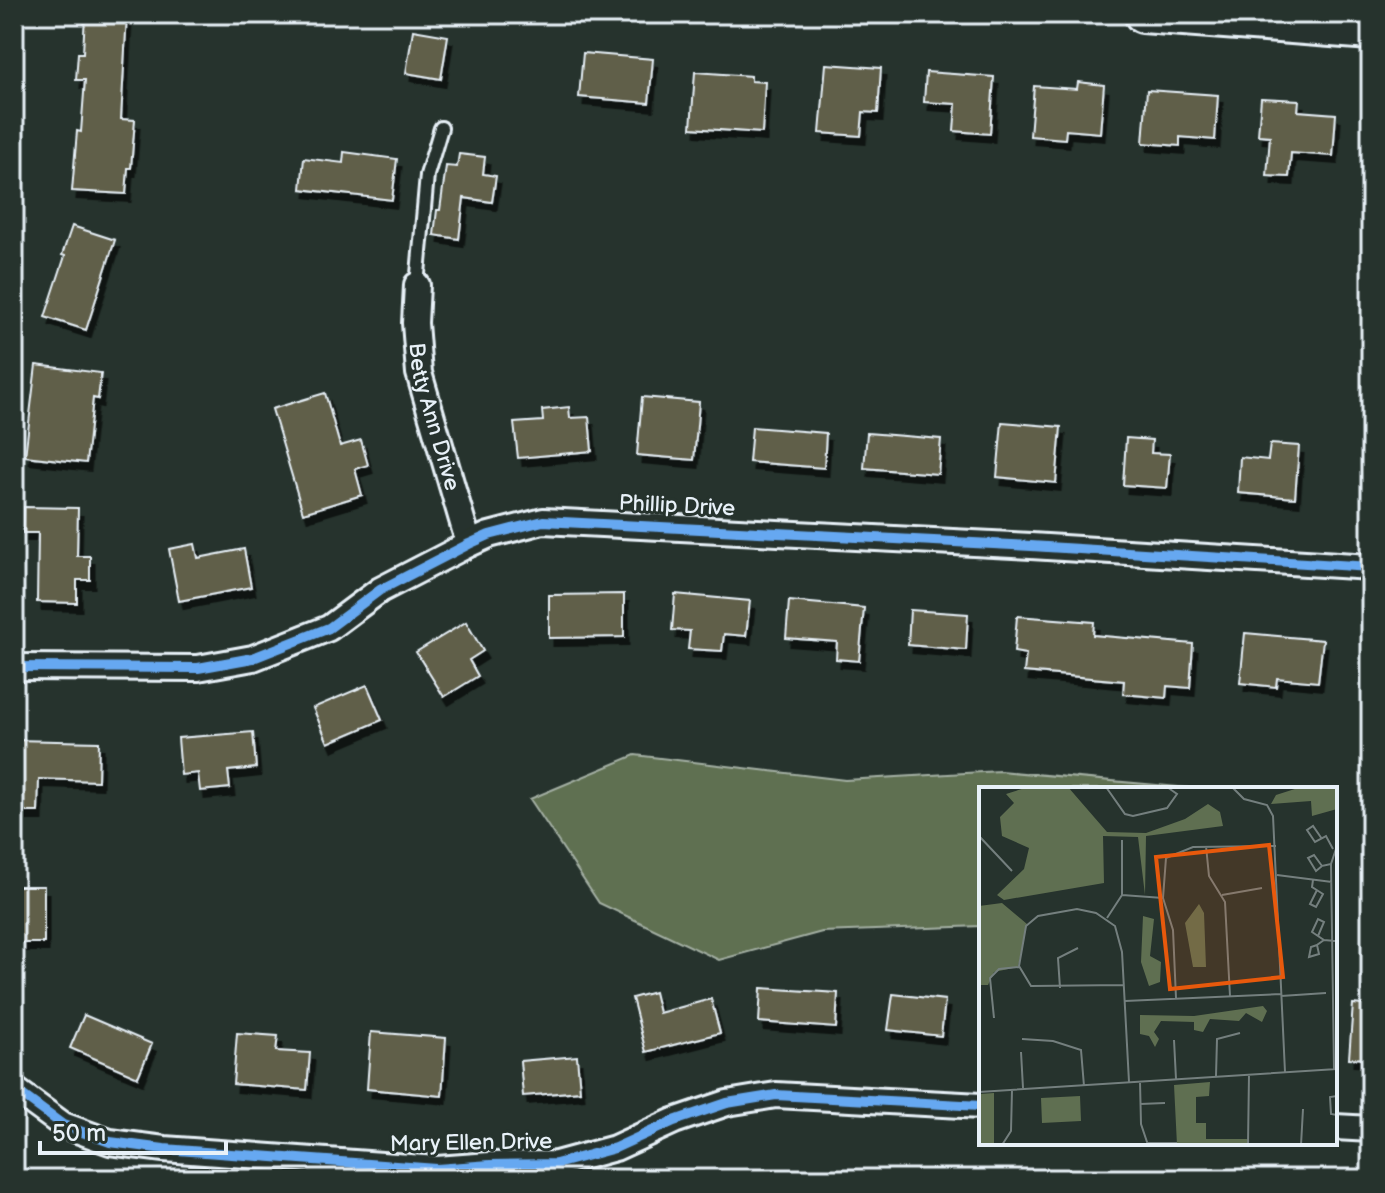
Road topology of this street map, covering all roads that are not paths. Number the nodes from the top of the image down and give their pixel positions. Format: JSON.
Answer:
{"nodes":[{"id":1,"x":1143,"y":14,"type":"edge"},
{"id":2,"x":1371,"y":31,"type":"edge"},
{"id":3,"x":441,"y":128,"type":"dead end"},
{"id":4,"x":417,"y":285,"type":"joint"},
{"id":5,"x":469,"y":544,"type":"junction"},
{"id":6,"x":1371,"y":567,"type":"edge"},
{"id":7,"x":14,"y":667,"type":"edge"},
{"id":8,"x":14,"y":1089,"type":"edge"},
{"id":9,"x":979,"y":1106,"type":"edge"},
{"id":10,"x":1337,"y":1127,"type":"edge"},
{"id":11,"x":1371,"y":1129,"type":"edge"},
{"id":12,"x":437,"y":1174,"type":"edge"}],
"edges":[{"from":1,"to":2,"type":"street"},
{"from":3,"to":4,"type":"lane"},
{"from":4,"to":5,"type":"street","name":"Betty Ann Drive"},
{"from":5,"to":6,"type":"street","name":"Phillip Drive"},
{"from":5,"to":7,"type":"street","name":"Phillip Drive"},
{"from":8,"to":12,"type":"street","name":"Mary Ellen Drive"},
{"from":9,"to":12,"type":"street","name":"Mary Ellen Drive"},
{"from":10,"to":11,"type":"street"}]}
